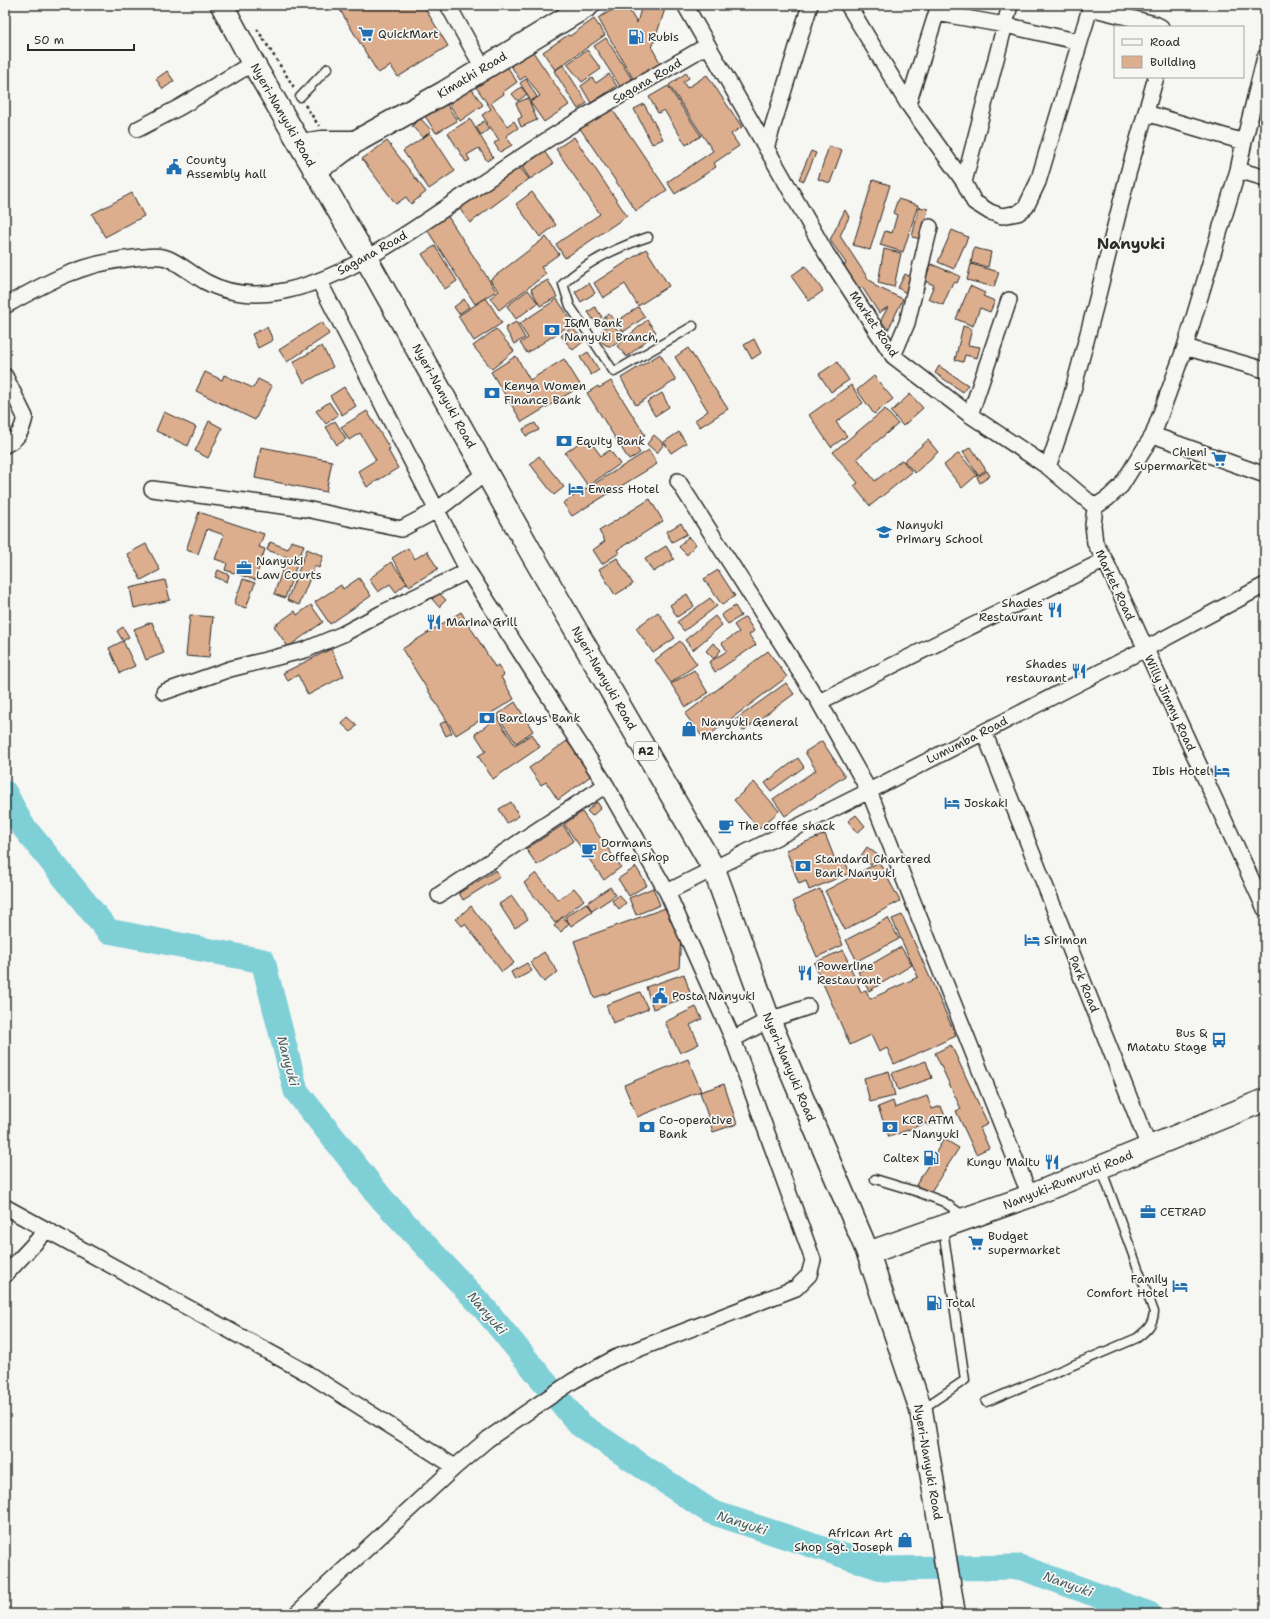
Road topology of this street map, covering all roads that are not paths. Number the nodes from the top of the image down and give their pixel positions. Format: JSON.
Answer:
{"nodes":[{"id":1,"x":222,"y":5,"type":"edge"},
{"id":2,"x":448,"y":5,"type":"edge"},
{"id":3,"x":588,"y":5,"type":"edge"},
{"id":4,"x":685,"y":5,"type":"edge"},
{"id":5,"x":810,"y":5,"type":"edge"},
{"id":6,"x":1010,"y":5,"type":"edge"},
{"id":7,"x":1090,"y":6,"type":"edge"},
{"id":8,"x":853,"y":8,"type":"edge"},
{"id":9,"x":938,"y":9,"type":"edge"},
{"id":10,"x":1005,"y":25,"type":"junction"},
{"id":11,"x":1159,"y":26,"type":"edge"},
{"id":12,"x":1080,"y":42,"type":"junction"},
{"id":13,"x":708,"y":45,"type":"junction"},
{"id":14,"x":1265,"y":57,"type":"edge"},
{"id":15,"x":253,"y":63,"type":"junction"},
{"id":16,"x":328,"y":68,"type":"dead end"},
{"id":17,"x":483,"y":68,"type":"junction"},
{"id":18,"x":1156,"y":78,"type":"edge"},
{"id":19,"x":300,"y":97,"type":"road end"},
{"id":20,"x":908,"y":104,"type":"junction"},
{"id":21,"x":1146,"y":113,"type":"junction"},
{"id":22,"x":138,"y":129,"type":"dead end"},
{"id":23,"x":355,"y":142,"type":"junction"},
{"id":24,"x":1244,"y":142,"type":"junction"},
{"id":25,"x":301,"y":145,"type":"junction"},
{"id":26,"x":766,"y":148,"type":"junction"},
{"id":27,"x":314,"y":169,"type":"junction"},
{"id":28,"x":1238,"y":170,"type":"junction"},
{"id":29,"x":1265,"y":178,"type":"edge"},
{"id":30,"x":964,"y":182,"type":"junction"},
{"id":31,"x":930,"y":227,"type":"dead end"},
{"id":32,"x":648,"y":236,"type":"dead end"},
{"id":33,"x":366,"y":258,"type":"junction"},
{"id":34,"x":319,"y":281,"type":"junction"},
{"id":35,"x":1009,"y":300,"type":"dead end"},
{"id":36,"x":5,"y":306,"type":"edge"},
{"id":37,"x":693,"y":326,"type":"dead end"},
{"id":38,"x":1185,"y":347,"type":"junction"},
{"id":39,"x":893,"y":356,"type":"junction"},
{"id":40,"x":1265,"y":370,"type":"edge"},
{"id":41,"x":5,"y":376,"type":"edge"},
{"id":42,"x":970,"y":415,"type":"junction"},
{"id":43,"x":1153,"y":435,"type":"junction"},
{"id":44,"x":5,"y":445,"type":"edge"},
{"id":45,"x":1048,"y":467,"type":"junction"},
{"id":46,"x":487,"y":472,"type":"junction"},
{"id":47,"x":1265,"y":475,"type":"edge"},
{"id":48,"x":678,"y":481,"type":"dead end"},
{"id":49,"x":152,"y":489,"type":"dead end"},
{"id":50,"x":1095,"y":507,"type":"junction"},
{"id":51,"x":437,"y":510,"type":"junction"},
{"id":52,"x":1105,"y":560,"type":"junction"},
{"id":53,"x":468,"y":571,"type":"junction"},
{"id":54,"x":1265,"y":585,"type":"edge"},
{"id":55,"x":1145,"y":649,"type":"junction"},
{"id":56,"x":164,"y":692,"type":"dead end"},
{"id":57,"x":819,"y":702,"type":"junction"},
{"id":58,"x":984,"y":732,"type":"junction"},
{"id":59,"x":606,"y":785,"type":"junction"},
{"id":60,"x":869,"y":791,"type":"junction"},
{"id":61,"x":714,"y":869,"type":"junction"},
{"id":62,"x":667,"y":892,"type":"junction"},
{"id":63,"x":439,"y":895,"type":"dead end"},
{"id":64,"x":1265,"y":909,"type":"edge"},
{"id":65,"x":808,"y":1007,"type":"dead end"},
{"id":66,"x":770,"y":1020,"type":"junction"},
{"id":67,"x":733,"y":1039,"type":"junction"},
{"id":68,"x":1265,"y":1100,"type":"edge"},
{"id":69,"x":1149,"y":1147,"type":"junction"},
{"id":70,"x":1101,"y":1167,"type":"junction"},
{"id":71,"x":874,"y":1179,"type":"dead end"},
{"id":72,"x":1030,"y":1196,"type":"junction"},
{"id":73,"x":5,"y":1207,"type":"edge"},
{"id":74,"x":968,"y":1219,"type":"junction"},
{"id":75,"x":943,"y":1228,"type":"junction"},
{"id":76,"x":47,"y":1230,"type":"junction"},
{"id":77,"x":868,"y":1253,"type":"junction"},
{"id":78,"x":5,"y":1276,"type":"edge"},
{"id":79,"x":986,"y":1402,"type":"dead end"},
{"id":80,"x":920,"y":1410,"type":"junction"},
{"id":81,"x":455,"y":1467,"type":"junction"},
{"id":82,"x":296,"y":1614,"type":"edge"},
{"id":83,"x":954,"y":1614,"type":"edge"}],
"edges":[{"from":1,"to":15,"type":"main road","name":"Nyeri-Nanyuki Road","number":"A2"},
{"from":2,"to":17,"type":"street"},
{"from":3,"to":17,"type":"main road","name":"Kimathi Road"},
{"from":4,"to":13,"type":"street","name":"Market Road"},
{"from":5,"to":26,"type":"street"},
{"from":6,"to":10,"type":"street"},
{"from":7,"to":11,"type":"street"},
{"from":7,"to":12,"type":"street"},
{"from":8,"to":20,"type":"street"},
{"from":9,"to":10,"type":"street"},
{"from":9,"to":20,"type":"street"},
{"from":10,"to":12,"type":"street"},
{"from":10,"to":30,"type":"street"},
{"from":12,"to":30,"type":"street"},
{"from":13,"to":26,"type":"street","name":"Market Road"},
{"from":13,"to":33,"type":"street","name":"Sagana Road"},
{"from":14,"to":24,"type":"street"},
{"from":15,"to":22,"type":"street"},
{"from":15,"to":25,"type":"main road","name":"Nyeri-Nanyuki Road","number":"A2"},
{"from":16,"to":19,"type":"lane"},
{"from":17,"to":23,"type":"main road","name":"Kimathi Road"},
{"from":18,"to":21,"type":"street"},
{"from":20,"to":30,"type":"street"},
{"from":21,"to":24,"type":"street"},
{"from":21,"to":45,"type":"street"},
{"from":23,"to":25,"type":"main road","name":"Kimathi Road"},
{"from":23,"to":27,"type":"main road","name":"Kimathi Road"},
{"from":24,"to":28,"type":"street"},
{"from":25,"to":27,"type":"main road","name":"Nyeri-Nanyuki Road","number":"A2"},
{"from":26,"to":39,"type":"street","name":"Market Road"},
{"from":27,"to":33,"type":"main road","name":"Nyeri-Nanyuki Road","number":"A2"},
{"from":28,"to":29,"type":"street"},
{"from":28,"to":38,"type":"street"},
{"from":31,"to":39,"type":"street"},
{"from":32,"to":37,"type":"lane"},
{"from":33,"to":34,"type":"street","name":"Sagana Road"},
{"from":33,"to":46,"type":"main road","name":"Nyeri-Nanyuki Road","number":"A2"},
{"from":34,"to":36,"type":"street","name":"Sagana Road"},
{"from":34,"to":51,"type":"street"},
{"from":35,"to":42,"type":"street"},
{"from":38,"to":40,"type":"street"},
{"from":38,"to":43,"type":"street"},
{"from":39,"to":42,"type":"street","name":"Market Road"},
{"from":41,"to":44,"type":"street"},
{"from":42,"to":45,"type":"street","name":"Market Road"},
{"from":43,"to":47,"type":"street"},
{"from":43,"to":50,"type":"street"},
{"from":45,"to":50,"type":"street","name":"Market Road"},
{"from":46,"to":51,"type":"street"},
{"from":46,"to":61,"type":"main road","name":"Nyeri-Nanyuki Road","number":"A2"},
{"from":48,"to":57,"type":"street"},
{"from":49,"to":51,"type":"street"},
{"from":50,"to":52,"type":"street","name":"Market Road"},
{"from":51,"to":53,"type":"street"},
{"from":52,"to":55,"type":"street","name":"Market Road"},
{"from":52,"to":57,"type":"street"},
{"from":53,"to":56,"type":"street"},
{"from":53,"to":59,"type":"street"},
{"from":54,"to":55,"type":"street","name":"Lumumba Road"},
{"from":55,"to":58,"type":"street","name":"Lumumba Road"},
{"from":55,"to":64,"type":"street","name":"Willy Jimmy Road"},
{"from":57,"to":60,"type":"street"},
{"from":58,"to":60,"type":"street","name":"Lumumba Road"},
{"from":58,"to":69,"type":"street","name":"Park Road"},
{"from":59,"to":62,"type":"street"},
{"from":59,"to":63,"type":"street"},
{"from":60,"to":61,"type":"street","name":"Lumumba Road"},
{"from":60,"to":72,"type":"street"},
{"from":61,"to":62,"type":"street","name":"Lumumba Road"},
{"from":61,"to":66,"type":"main road","name":"Nyeri-Nanyuki Road","number":"A2"},
{"from":62,"to":67,"type":"street"},
{"from":65,"to":66,"type":"street"},
{"from":66,"to":67,"type":"street"},
{"from":66,"to":77,"type":"main road","name":"Nyeri-Nanyuki Road","number":"A2"},
{"from":67,"to":81,"type":"street"},
{"from":68,"to":69,"type":"main road","name":"Nanyuki-Rumuruti Road"},
{"from":69,"to":70,"type":"main road","name":"Nanyuki-Rumuruti Road"},
{"from":70,"to":72,"type":"main road","name":"Nanyuki-Rumuruti Road"},
{"from":70,"to":79,"type":"lane"},
{"from":71,"to":74,"type":"lane"},
{"from":72,"to":74,"type":"main road","name":"Nanyuki-Rumuruti Road"},
{"from":73,"to":76,"type":"street"},
{"from":74,"to":75,"type":"main road","name":"Nanyuki-Rumuruti Road"},
{"from":75,"to":77,"type":"main road","name":"Nanyuki-Rumuruti Road"},
{"from":75,"to":80,"type":"lane"},
{"from":76,"to":78,"type":"street"},
{"from":76,"to":81,"type":"street"},
{"from":77,"to":80,"type":"main road","name":"Nyeri-Nanyuki Road","number":"A2"},
{"from":80,"to":83,"type":"main road","name":"Nyeri-Nanyuki Road","number":"A2"},
{"from":81,"to":82,"type":"street"}]}
